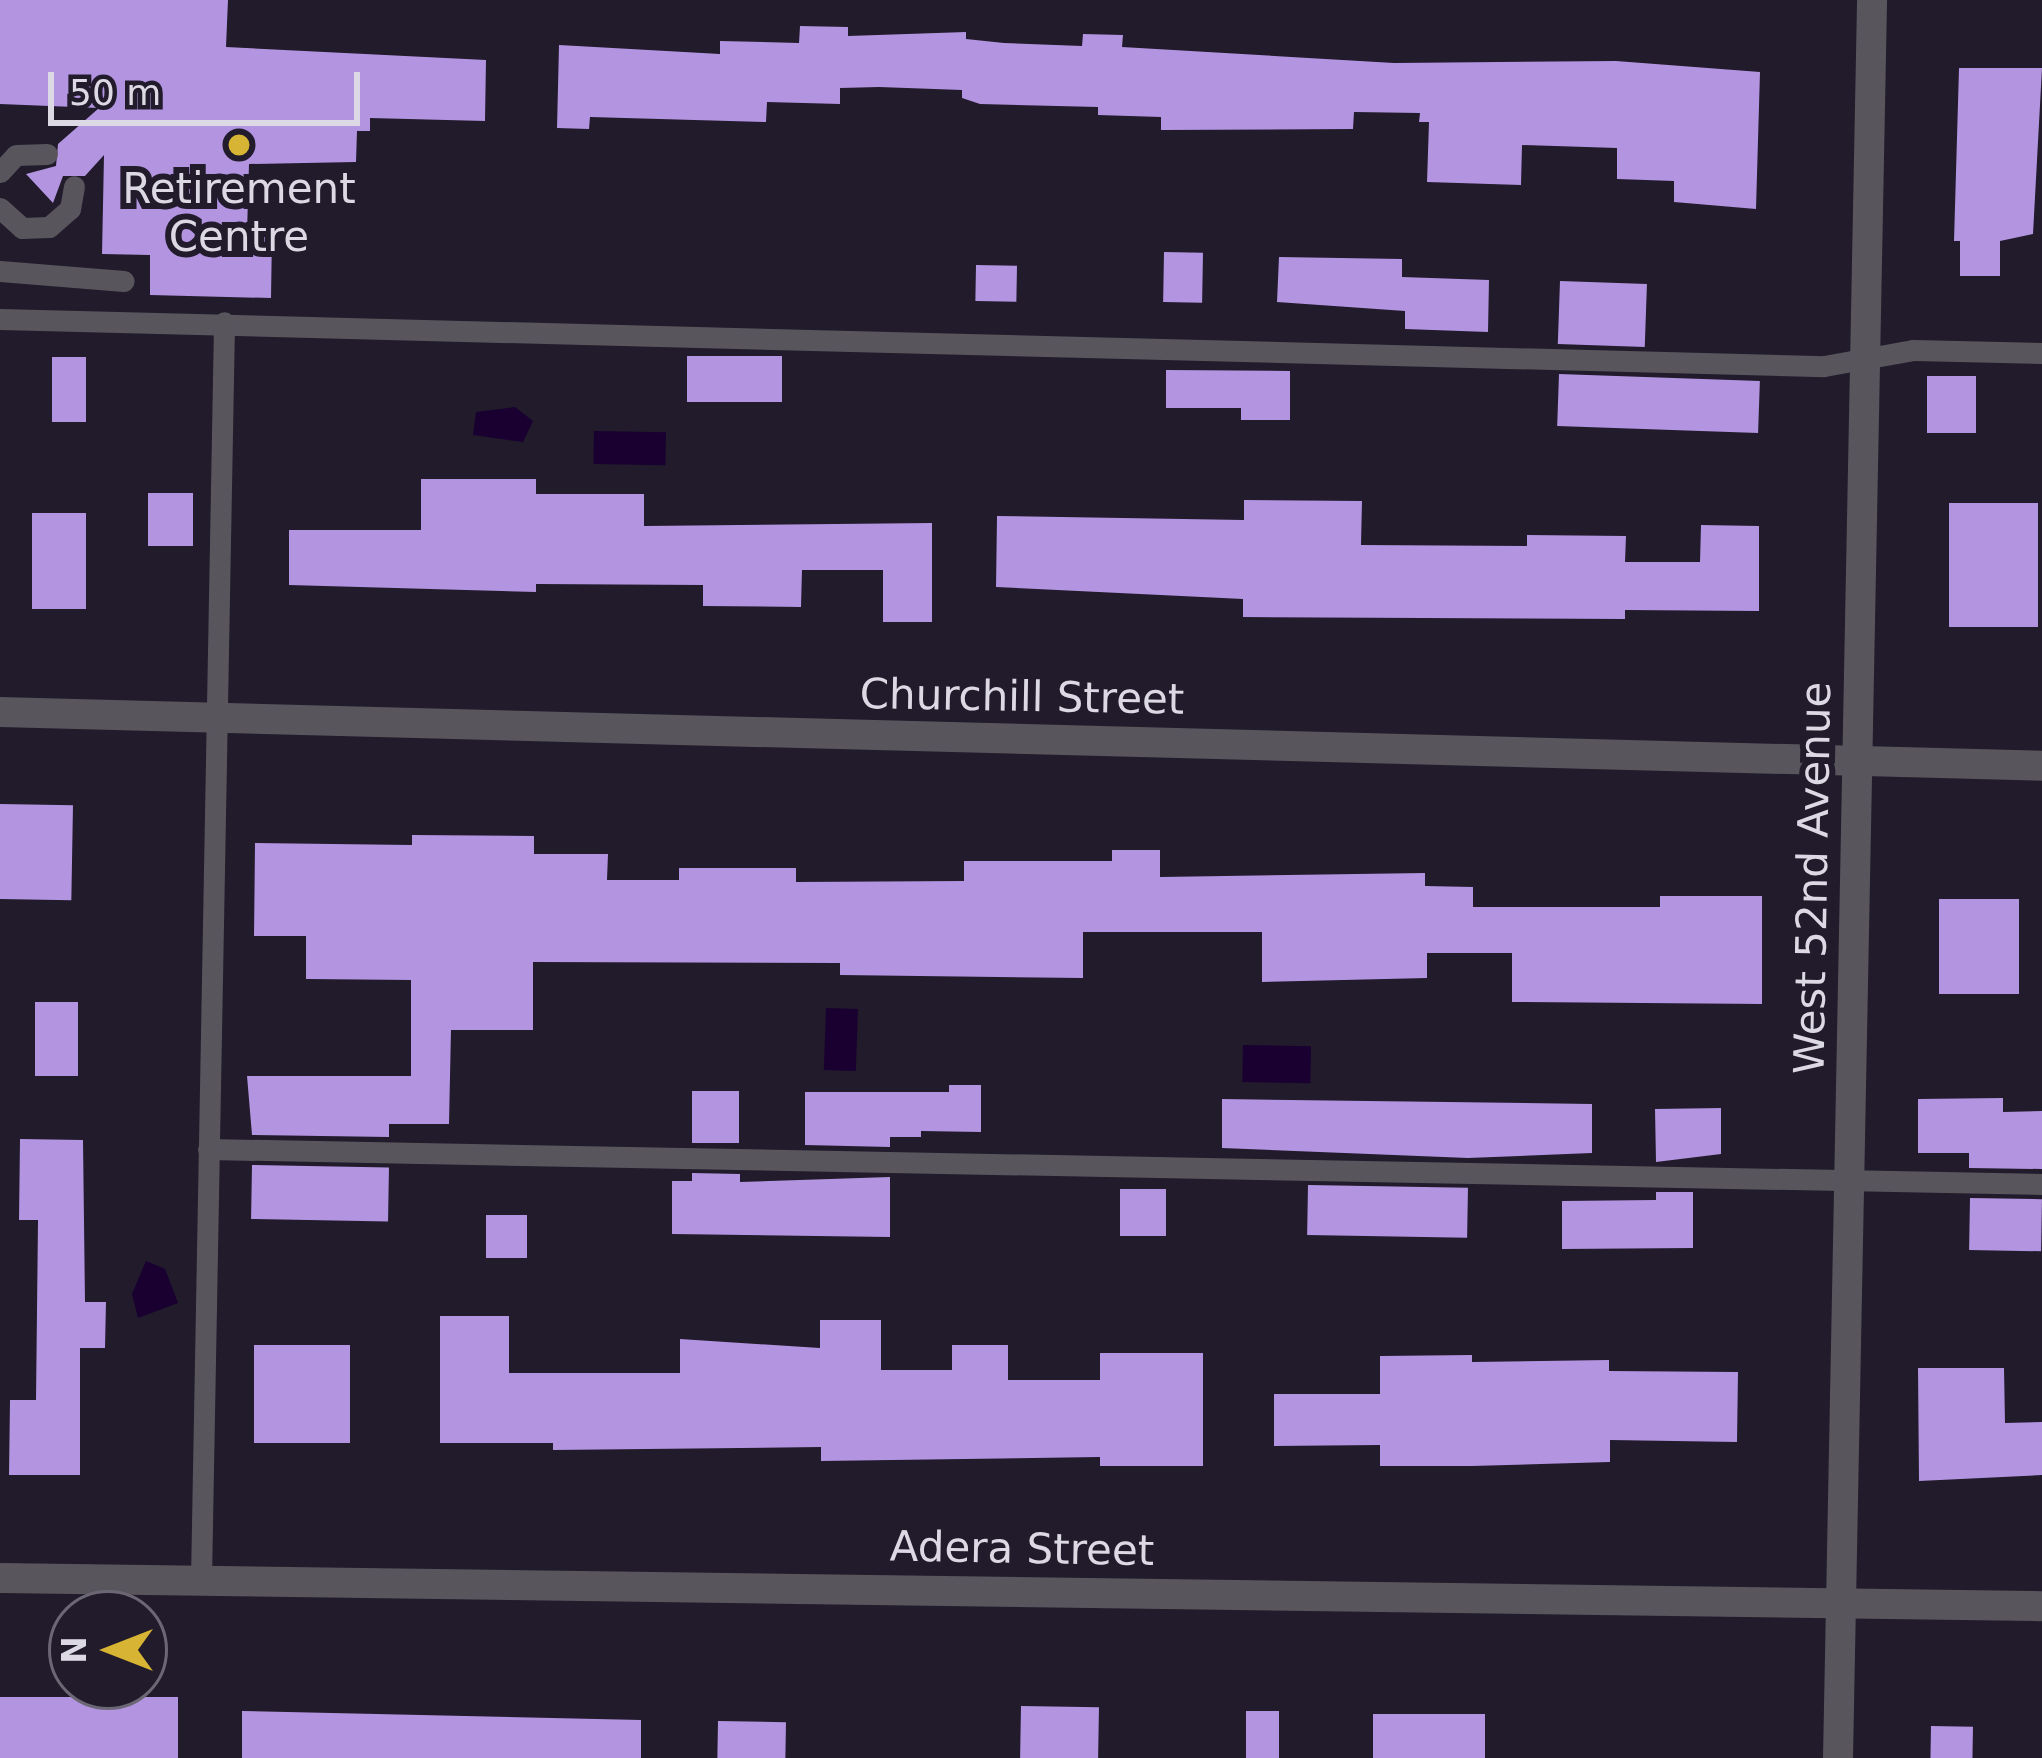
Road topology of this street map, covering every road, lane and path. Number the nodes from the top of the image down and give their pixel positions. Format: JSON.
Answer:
{"nodes":[{"id":1,"x":1872,"y":0,"type":"edge"},
{"id":2,"x":47,"y":154,"type":"dead end"},
{"id":3,"x":0,"y":172,"type":"edge"},
{"id":4,"x":74,"y":186,"type":"dead end"},
{"id":5,"x":2,"y":214,"type":"edge"},
{"id":6,"x":0,"y":272,"type":"edge"},
{"id":7,"x":124,"y":281,"type":"dead end"},
{"id":8,"x":0,"y":320,"type":"edge"},
{"id":9,"x":224,"y":322,"type":"junction"},
{"id":10,"x":2042,"y":353,"type":"edge"},
{"id":11,"x":1866,"y":358,"type":"junction"},
{"id":12,"x":0,"y":712,"type":"edge"},
{"id":13,"x":217,"y":718,"type":"junction"},
{"id":14,"x":1857,"y":761,"type":"junction"},
{"id":15,"x":2042,"y":766,"type":"edge"},
{"id":16,"x":208,"y":1149,"type":"junction"},
{"id":17,"x":1849,"y":1179,"type":"junction"},
{"id":18,"x":2042,"y":1184,"type":"edge"},
{"id":19,"x":0,"y":1578,"type":"edge"},
{"id":20,"x":200,"y":1579,"type":"junction"},
{"id":21,"x":1841,"y":1602,"type":"junction"},
{"id":22,"x":2042,"y":1606,"type":"edge"},
{"id":23,"x":1838,"y":1758,"type":"edge"}],
"edges":[{"from":1,"to":11,"type":"street","name":"West 52nd Avenue"},
{"from":2,"to":3,"type":"lane"},
{"from":4,"to":5,"type":"lane"},
{"from":6,"to":7,"type":"lane"},
{"from":8,"to":9,"type":"lane"},
{"from":9,"to":11,"type":"lane"},
{"from":9,"to":13,"type":"lane"},
{"from":10,"to":11,"type":"lane"},
{"from":11,"to":14,"type":"street","name":"West 52nd Avenue"},
{"from":12,"to":13,"type":"street","name":"Churchill Street"},
{"from":13,"to":14,"type":"street","name":"Churchill Street"},
{"from":13,"to":16,"type":"lane"},
{"from":14,"to":15,"type":"street","name":"Churchill Street"},
{"from":14,"to":17,"type":"street","name":"West 52nd Avenue"},
{"from":16,"to":17,"type":"lane"},
{"from":16,"to":20,"type":"lane"},
{"from":17,"to":18,"type":"lane"},
{"from":17,"to":21,"type":"street","name":"West 52nd Avenue"},
{"from":19,"to":20,"type":"street","name":"Adera Street"},
{"from":20,"to":21,"type":"street","name":"Adera Street"},
{"from":21,"to":22,"type":"street","name":"Adera Street"},
{"from":21,"to":23,"type":"street","name":"West 52nd Avenue"}]}
